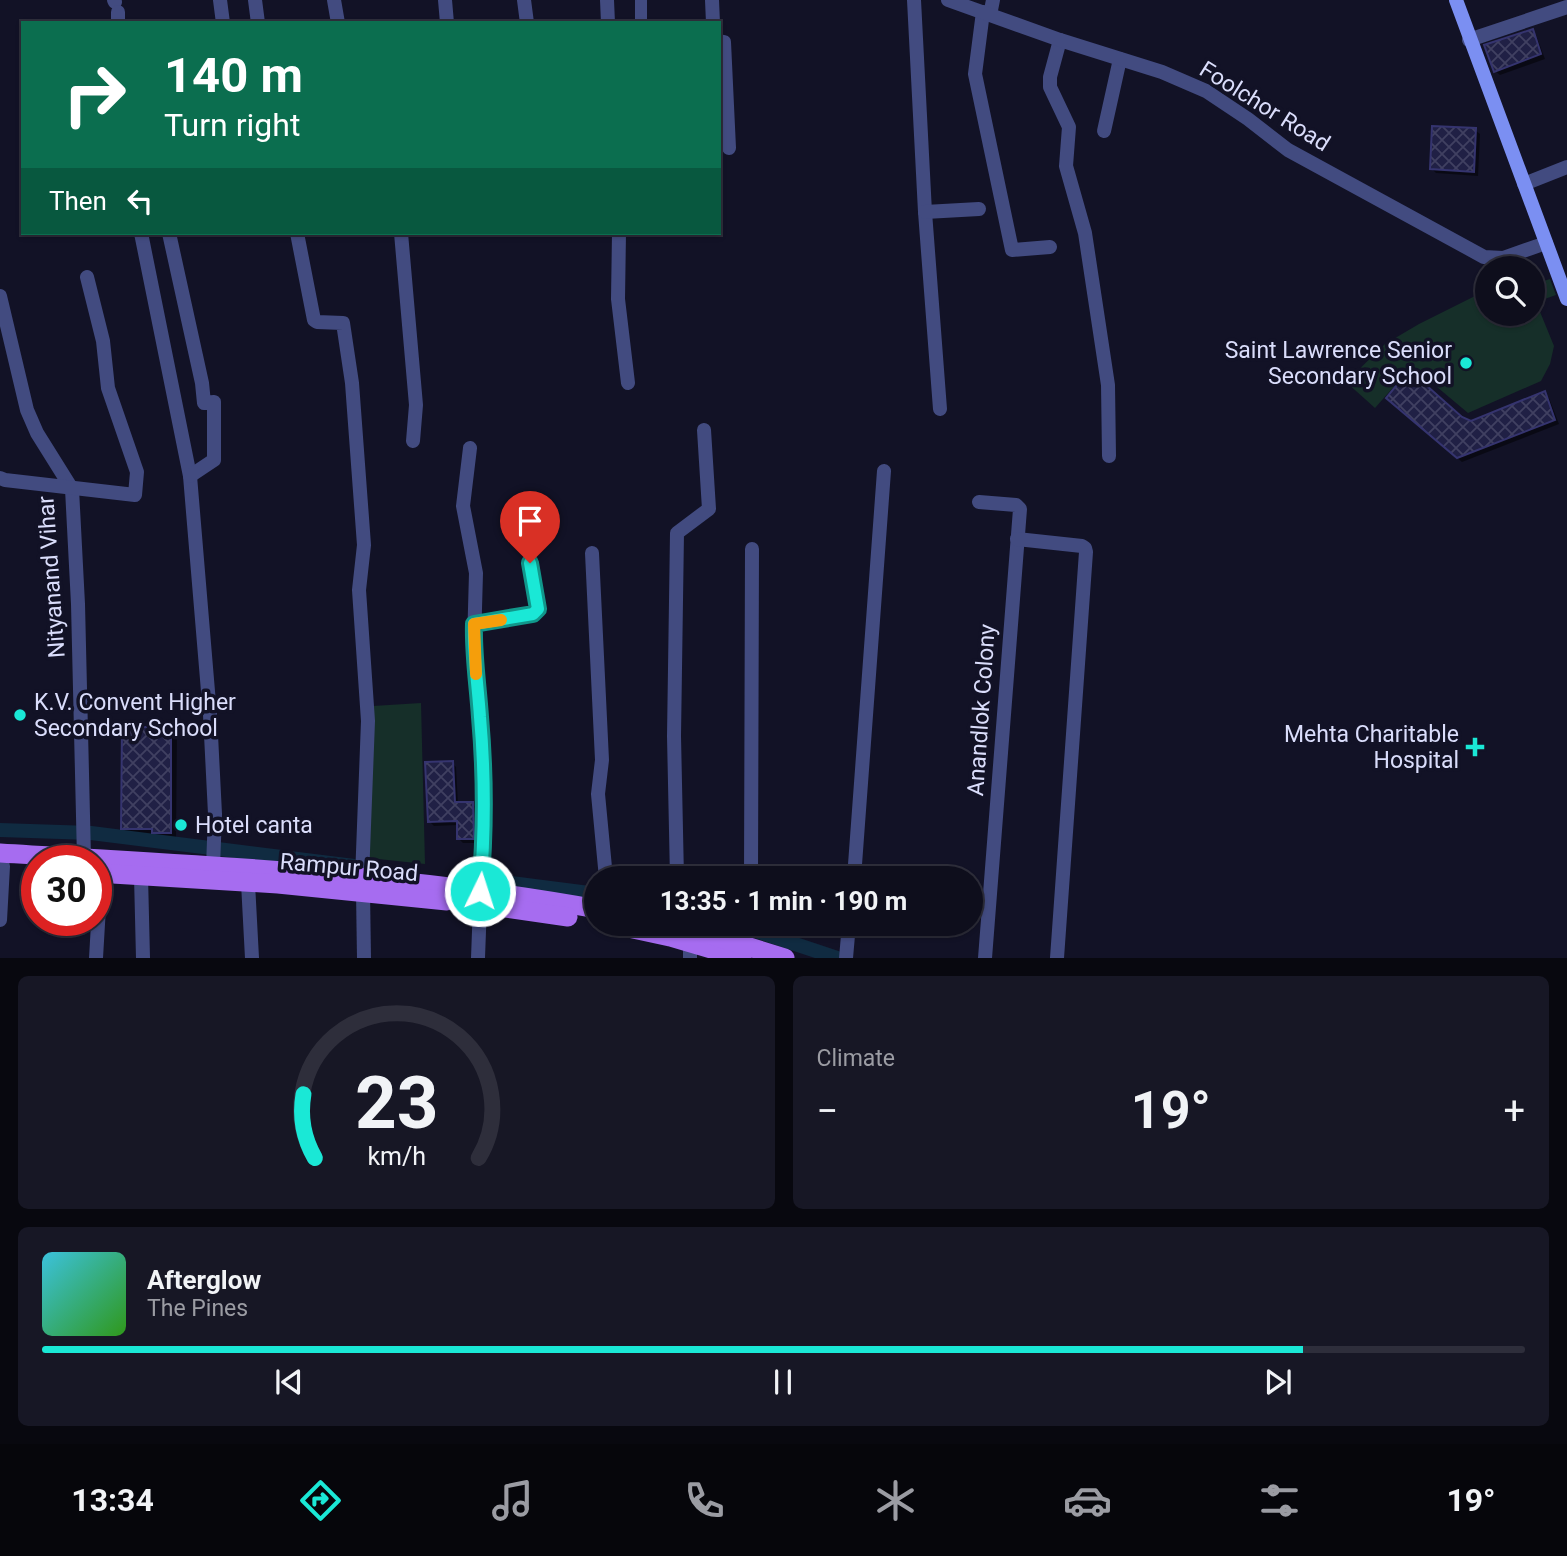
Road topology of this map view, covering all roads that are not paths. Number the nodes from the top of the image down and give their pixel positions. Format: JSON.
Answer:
{"nodes":[{"id":1,"x":220,"y":0,"type":"edge"},
{"id":2,"x":255,"y":0,"type":"edge"},
{"id":3,"x":334,"y":0,"type":"edge"},
{"id":4,"x":445,"y":0,"type":"edge"},
{"id":5,"x":524,"y":0,"type":"edge"},
{"id":6,"x":607,"y":0,"type":"edge"},
{"id":7,"x":641,"y":0,"type":"edge"},
{"id":8,"x":712,"y":0,"type":"edge"},
{"id":9,"x":914,"y":0,"type":"edge"},
{"id":10,"x":950,"y":0,"type":"edge"},
{"id":11,"x":993,"y":0,"type":"edge"},
{"id":12,"x":1456,"y":0,"type":"edge"},
{"id":13,"x":1566,"y":11,"type":"edge"},
{"id":14,"x":986,"y":14,"type":"junction"},
{"id":15,"x":223,"y":21,"type":"edge"},
{"id":16,"x":258,"y":21,"type":"edge"},
{"id":17,"x":338,"y":21,"type":"edge"},
{"id":18,"x":447,"y":21,"type":"edge"},
{"id":19,"x":527,"y":21,"type":"edge"},
{"id":20,"x":608,"y":21,"type":"edge"},
{"id":21,"x":641,"y":21,"type":"edge"},
{"id":22,"x":713,"y":21,"type":"edge"},
{"id":23,"x":1059,"y":40,"type":"junction"},
{"id":24,"x":1469,"y":40,"type":"junction"},
{"id":25,"x":721,"y":41,"type":"edge"},
{"id":26,"x":1120,"y":59,"type":"junction"},
{"id":27,"x":1104,"y":131,"type":"dead end"},
{"id":28,"x":729,"y":148,"type":"dead end"},
{"id":29,"x":1567,"y":167,"type":"edge"},
{"id":30,"x":1524,"y":184,"type":"junction"},
{"id":31,"x":979,"y":209,"type":"dead end"},
{"id":32,"x":925,"y":212,"type":"junction"},
{"id":33,"x":141,"y":235,"type":"edge"},
{"id":34,"x":169,"y":235,"type":"edge"},
{"id":35,"x":297,"y":235,"type":"edge"},
{"id":36,"x":401,"y":235,"type":"edge"},
{"id":37,"x":619,"y":235,"type":"edge"},
{"id":38,"x":1546,"y":243,"type":"junction"},
{"id":39,"x":1050,"y":247,"type":"dead end"},
{"id":40,"x":1562,"y":271,"type":"edge"},
{"id":41,"x":87,"y":277,"type":"dead end"},
{"id":42,"x":0,"y":296,"type":"edge"},
{"id":43,"x":1567,"y":299,"type":"edge"},
{"id":44,"x":628,"y":383,"type":"dead end"},
{"id":45,"x":940,"y":409,"type":"dead end"},
{"id":46,"x":704,"y":430,"type":"dead end"},
{"id":47,"x":413,"y":441,"type":"dead end"},
{"id":48,"x":470,"y":447,"type":"dead end"},
{"id":49,"x":1109,"y":456,"type":"dead end"},
{"id":50,"x":884,"y":471,"type":"dead end"},
{"id":51,"x":190,"y":476,"type":"junction"},
{"id":52,"x":0,"y":478,"type":"edge"},
{"id":53,"x":72,"y":489,"type":"junction"},
{"id":54,"x":979,"y":502,"type":"dead end"},
{"id":55,"x":1017,"y":540,"type":"junction"},
{"id":56,"x":752,"y":549,"type":"dead end"},
{"id":57,"x":592,"y":553,"type":"dead end"},
{"id":58,"x":530,"y":563,"type":"dead end"},
{"id":59,"x":474,"y":624,"type":"junction"},
{"id":60,"x":88,"y":845,"type":"edge"},
{"id":61,"x":214,"y":854,"type":"junction"},
{"id":62,"x":1,"y":861,"type":"edge"},
{"id":63,"x":21,"y":863,"type":"edge"},
{"id":64,"x":21,"y":865,"type":"edge"},
{"id":65,"x":112,"y":866,"type":"edge"},
{"id":66,"x":605,"y":866,"type":"edge"},
{"id":67,"x":677,"y":866,"type":"edge"},
{"id":68,"x":751,"y":866,"type":"edge"},
{"id":69,"x":855,"y":866,"type":"edge"},
{"id":70,"x":112,"y":871,"type":"edge"},
{"id":71,"x":141,"y":876,"type":"junction"},
{"id":72,"x":248,"y":883,"type":"junction"},
{"id":73,"x":363,"y":885,"type":"junction"},
{"id":74,"x":481,"y":888,"type":"junction"},
{"id":75,"x":584,"y":907,"type":"edge"},
{"id":76,"x":584,"y":918,"type":"edge"},
{"id":77,"x":0,"y":920,"type":"edge"},
{"id":78,"x":96,"y":936,"type":"edge"},
{"id":79,"x":647,"y":936,"type":"edge"},
{"id":80,"x":848,"y":936,"type":"edge"},
{"id":81,"x":745,"y":937,"type":"edge"},
{"id":82,"x":690,"y":950,"type":"edge"},
{"id":83,"x":96,"y":957,"type":"edge"},
{"id":84,"x":143,"y":957,"type":"edge"},
{"id":85,"x":252,"y":957,"type":"edge"},
{"id":86,"x":364,"y":957,"type":"edge"},
{"id":87,"x":478,"y":957,"type":"edge"},
{"id":88,"x":785,"y":957,"type":"edge"},
{"id":89,"x":846,"y":957,"type":"edge"},
{"id":90,"x":985,"y":957,"type":"edge"},
{"id":91,"x":1057,"y":957,"type":"edge"}],
"edges":[{"from":1,"to":15,"type":"street"},
{"from":2,"to":16,"type":"street"},
{"from":3,"to":17,"type":"street"},
{"from":4,"to":18,"type":"street"},
{"from":5,"to":19,"type":"street"},
{"from":6,"to":20,"type":"street"},
{"from":7,"to":21,"type":"street"},
{"from":8,"to":22,"type":"street"},
{"from":9,"to":32,"type":"street"},
{"from":10,"to":14,"type":"street","name":"Foolchor Road"},
{"from":11,"to":14,"type":"street"},
{"from":12,"to":24,"type":"main road"},
{"from":13,"to":24,"type":"street"},
{"from":14,"to":23,"type":"street","name":"Foolchor Road"},
{"from":14,"to":39,"type":"street"},
{"from":23,"to":26,"type":"street","name":"Foolchor Road"},
{"from":23,"to":49,"type":"street"},
{"from":24,"to":30,"type":"main road"},
{"from":25,"to":28,"type":"street"},
{"from":26,"to":27,"type":"street"},
{"from":26,"to":38,"type":"street","name":"Foolchor Road"},
{"from":29,"to":30,"type":"street"},
{"from":30,"to":38,"type":"main road"},
{"from":31,"to":32,"type":"street"},
{"from":32,"to":45,"type":"street"},
{"from":33,"to":51,"type":"street"},
{"from":34,"to":51,"type":"street"},
{"from":35,"to":73,"type":"street"},
{"from":36,"to":47,"type":"street"},
{"from":37,"to":44,"type":"street"},
{"from":38,"to":40,"type":"main road"},
{"from":40,"to":43,"type":"main road"},
{"from":41,"to":53,"type":"street"},
{"from":42,"to":53,"type":"street","name":"Nityanand Vihar"},
{"from":46,"to":67,"type":"street"},
{"from":48,"to":59,"type":"street"},
{"from":50,"to":69,"type":"street"},
{"from":51,"to":61,"type":"street"},
{"from":52,"to":53,"type":"street"},
{"from":53,"to":60,"type":"street","name":"Nityanand Vihar"},
{"from":54,"to":55,"type":"street","name":"Anandlok Colony"},
{"from":55,"to":90,"type":"street","name":"Anandlok Colony"},
{"from":55,"to":91,"type":"street"},
{"from":56,"to":68,"type":"street"},
{"from":57,"to":66,"type":"street"},
{"from":58,"to":59,"type":"street"},
{"from":59,"to":74,"type":"street"},
{"from":61,"to":65,"type":"main road"},
{"from":61,"to":73,"type":"main road"},
{"from":62,"to":63,"type":"main road"},
{"from":62,"to":64,"type":"main road"},
{"from":62,"to":77,"type":"street"},
{"from":70,"to":71,"type":"main road","name":"Rampur Road"},
{"from":71,"to":72,"type":"main road","name":"Rampur Road"},
{"from":71,"to":84,"type":"street"},
{"from":72,"to":73,"type":"main road","name":"Rampur Road"},
{"from":72,"to":85,"type":"street"},
{"from":73,"to":74,"type":"main road","name":"Rampur Road"},
{"from":73,"to":86,"type":"street"},
{"from":74,"to":75,"type":"main road"},
{"from":74,"to":76,"type":"main road","name":"Rampur Road"},
{"from":74,"to":87,"type":"street"},
{"from":78,"to":83,"type":"street","name":"Nityanand Vihar"},
{"from":79,"to":82,"type":"main road"},
{"from":80,"to":89,"type":"street"},
{"from":81,"to":82,"type":"main road"},
{"from":81,"to":88,"type":"main road"}]}
